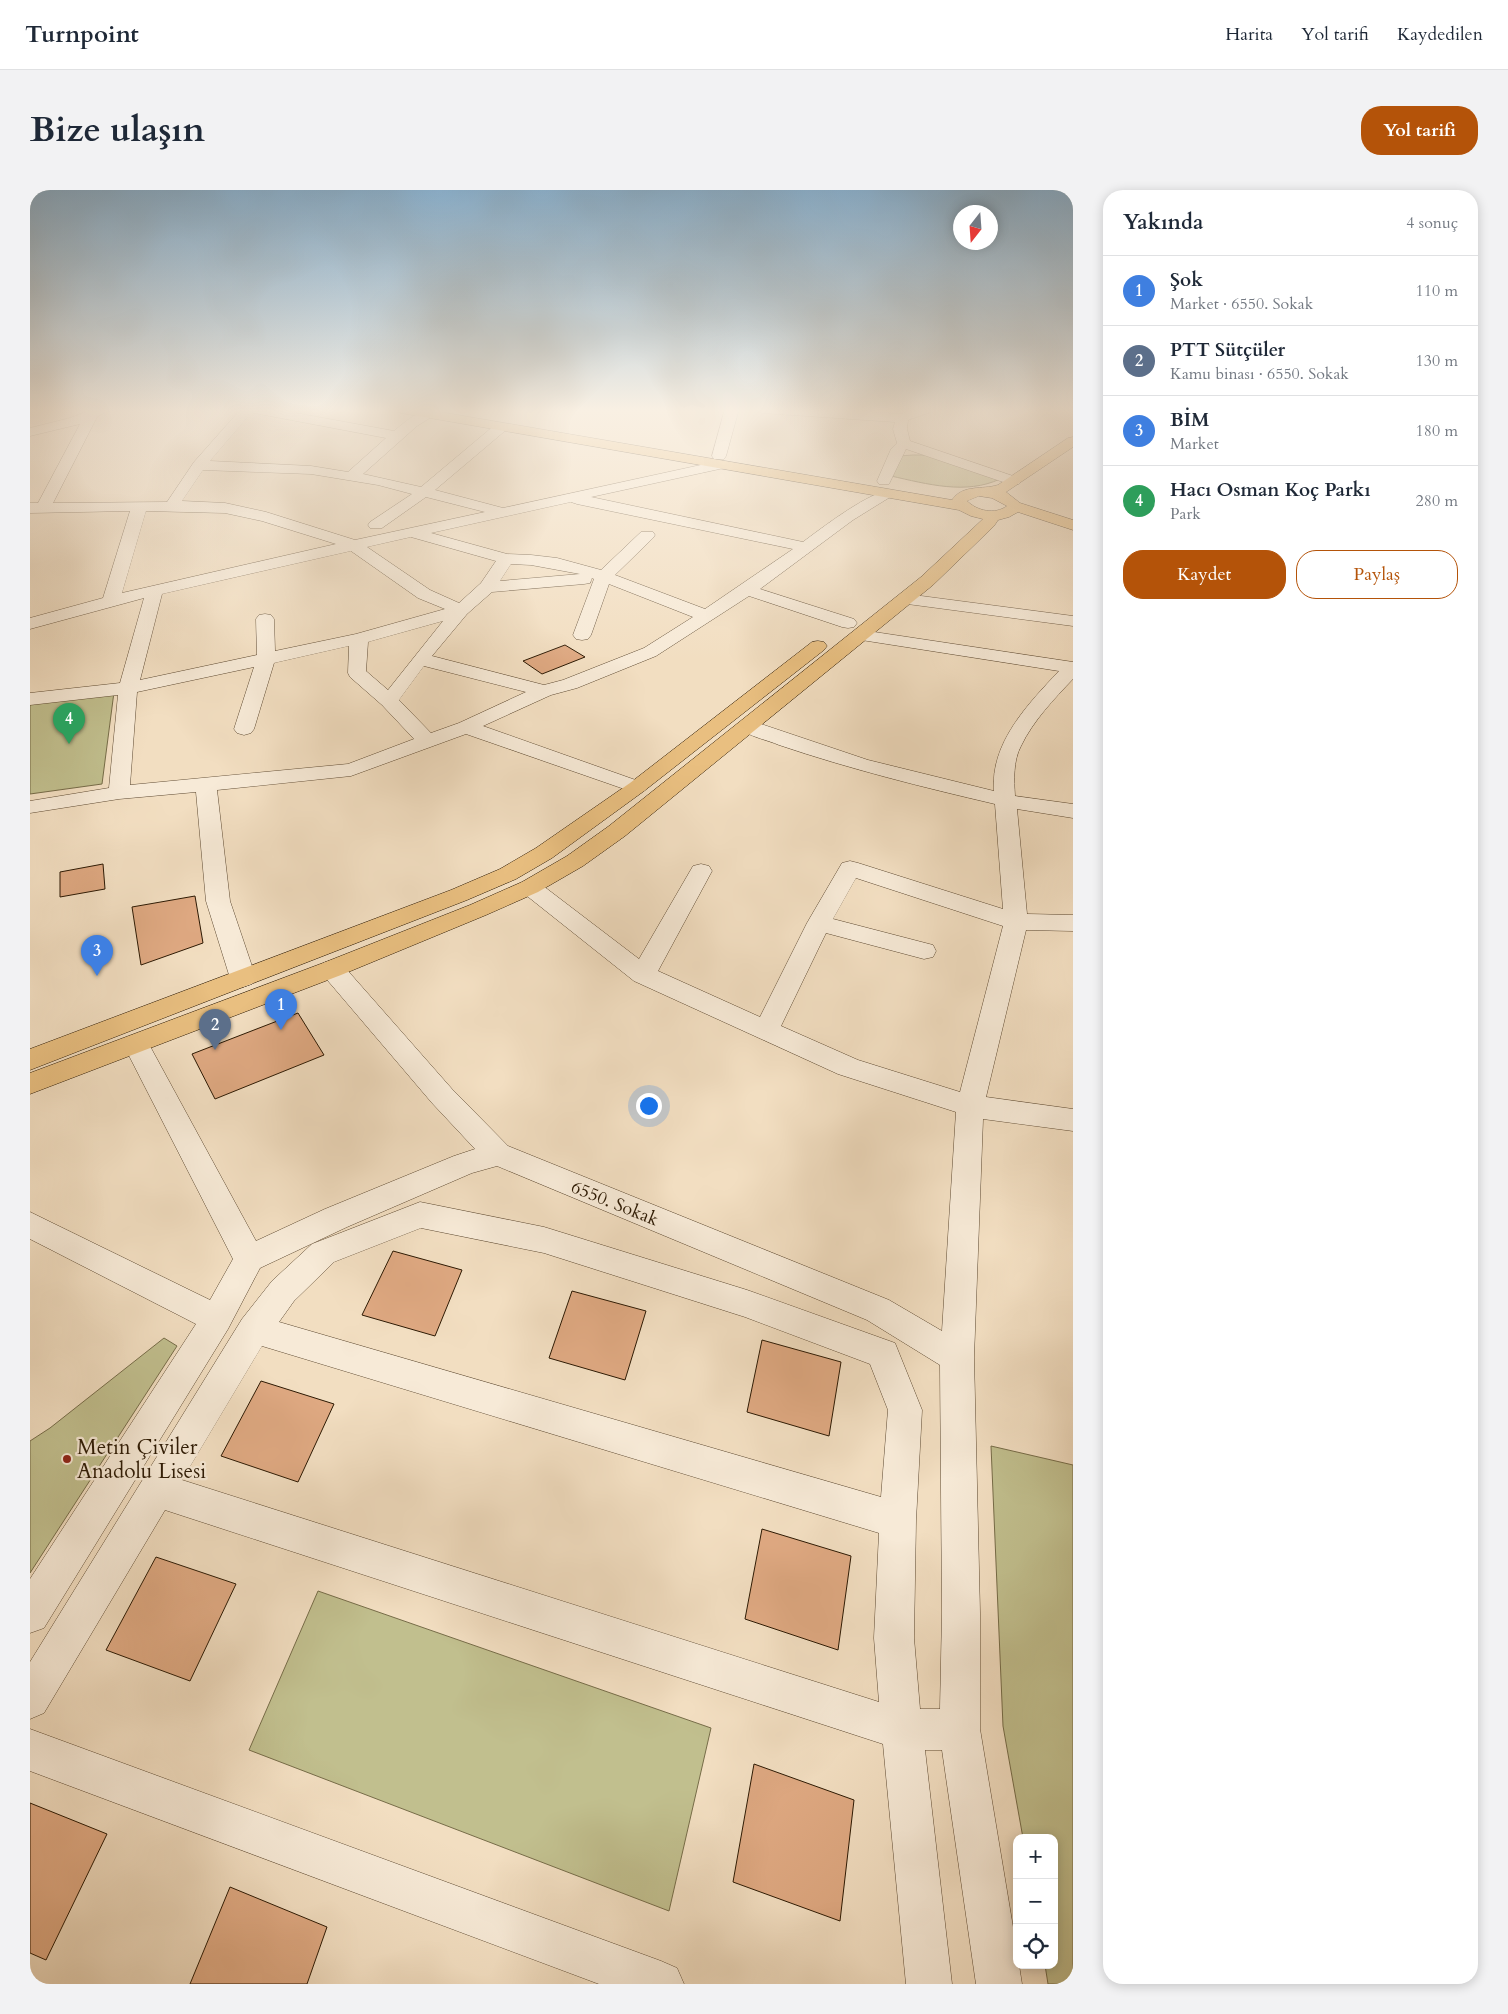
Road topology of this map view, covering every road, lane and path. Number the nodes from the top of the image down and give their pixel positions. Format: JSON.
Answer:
{"nodes":[{"id":1,"x":46,"y":493,"type":"edge"},
{"id":2,"x":181,"y":493,"type":"edge"},
{"id":3,"x":423,"y":493,"type":"edge"},
{"id":4,"x":427,"y":493,"type":"edge"},
{"id":5,"x":585,"y":493,"type":"edge"},
{"id":6,"x":880,"y":493,"type":"edge"},
{"id":7,"x":910,"y":493,"type":"edge"},
{"id":8,"x":989,"y":493,"type":"joint"},
{"id":9,"x":568,"y":497,"type":"junction"},
{"id":10,"x":1017,"y":502,"type":"junction"},
{"id":11,"x":967,"y":504,"type":"junction"},
{"id":12,"x":171,"y":507,"type":"junction"},
{"id":13,"x":37,"y":508,"type":"edge"},
{"id":14,"x":138,"y":508,"type":"junction"},
{"id":15,"x":503,"y":512,"type":"junction"},
{"id":16,"x":997,"y":515,"type":"junction"},
{"id":17,"x":1073,"y":524,"type":"edge"},
{"id":18,"x":376,"y":525,"type":"dead end"},
{"id":19,"x":410,"y":532,"type":"junction"},
{"id":20,"x":1073,"y":534,"type":"edge"},
{"id":21,"x":647,"y":535,"type":"dead end"},
{"id":22,"x":354,"y":545,"type":"junction"},
{"id":23,"x":805,"y":548,"type":"junction"},
{"id":24,"x":506,"y":560,"type":"junction"},
{"id":25,"x":603,"y":577,"type":"junction"},
{"id":26,"x":487,"y":587,"type":"junction"},
{"id":27,"x":155,"y":590,"type":"junction"},
{"id":28,"x":747,"y":590,"type":"junction"},
{"id":29,"x":906,"y":599,"type":"junction"},
{"id":30,"x":111,"y":601,"type":"junction"},
{"id":31,"x":461,"y":610,"type":"junction"},
{"id":32,"x":706,"y":616,"type":"junction"},
{"id":33,"x":266,"y":618,"type":"dead end"},
{"id":34,"x":1073,"y":622,"type":"edge"},
{"id":35,"x":30,"y":624,"type":"edge"},
{"id":36,"x":854,"y":629,"type":"junction"},
{"id":37,"x":582,"y":635,"type":"dead end"},
{"id":38,"x":359,"y":639,"type":"junction"},
{"id":39,"x":266,"y":659,"type":"junction"},
{"id":40,"x":420,"y":659,"type":"junction"},
{"id":41,"x":1073,"y":668,"type":"edge"},
{"id":42,"x":128,"y":688,"type":"junction"},
{"id":43,"x":544,"y":691,"type":"junction"},
{"id":44,"x":30,"y":699,"type":"edge"},
{"id":45,"x":389,"y":701,"type":"junction"},
{"id":46,"x":748,"y":726,"type":"junction"},
{"id":47,"x":466,"y":727,"type":"junction"},
{"id":48,"x":244,"y":729,"type":"dead end"},
{"id":49,"x":428,"y":742,"type":"junction"},
{"id":50,"x":206,"y":784,"type":"junction"},
{"id":51,"x":637,"y":787,"type":"junction"},
{"id":52,"x":119,"y":793,"type":"junction"},
{"id":53,"x":1003,"y":799,"type":"junction"},
{"id":54,"x":30,"y":808,"type":"edge"},
{"id":55,"x":1073,"y":811,"type":"edge"},
{"id":56,"x":701,"y":871,"type":"dead end"},
{"id":57,"x":530,"y":887,"type":"junction"},
{"id":58,"x":1016,"y":922,"type":"junction"},
{"id":59,"x":819,"y":923,"type":"junction"},
{"id":60,"x":1073,"y":923,"type":"edge"},
{"id":61,"x":924,"y":951,"type":"dead end"},
{"id":62,"x":332,"y":969,"type":"junction"},
{"id":63,"x":643,"y":975,"type":"junction"},
{"id":64,"x":243,"y":978,"type":"junction"},
{"id":65,"x":766,"y":1030,"type":"junction"},
{"id":66,"x":136,"y":1044,"type":"junction"},
{"id":67,"x":30,"y":1060,"type":"edge"},
{"id":68,"x":30,"y":1084,"type":"edge"},
{"id":69,"x":970,"y":1106,"type":"junction"},
{"id":70,"x":1073,"y":1120,"type":"edge"},
{"id":71,"x":498,"y":1154,"type":"junction"},
{"id":72,"x":30,"y":1225,"type":"edge"},
{"id":73,"x":249,"y":1259,"type":"junction"},
{"id":74,"x":217,"y":1319,"type":"junction"},
{"id":75,"x":254,"y":1329,"type":"junction"},
{"id":76,"x":957,"y":1357,"type":"junction"},
{"id":77,"x":158,"y":1490,"type":"junction"},
{"id":78,"x":898,"y":1520,"type":"junction"},
{"id":79,"x":30,"y":1614,"type":"edge"},
{"id":80,"x":30,"y":1699,"type":"edge"},
{"id":81,"x":960,"y":1729,"type":"junction"},
{"id":82,"x":902,"y":1730,"type":"junction"},
{"id":83,"x":30,"y":1750,"type":"edge"},
{"id":84,"x":661,"y":1984,"type":"edge"},
{"id":85,"x":930,"y":1984,"type":"edge"},
{"id":86,"x":999,"y":1984,"type":"edge"}],
"edges":[{"from":1,"to":13,"type":"street"},
{"from":2,"to":12,"type":"street"},
{"from":3,"to":18,"type":"street"},
{"from":4,"to":15,"type":"street"},
{"from":5,"to":9,"type":"street"},
{"from":6,"to":23,"type":"street"},
{"from":7,"to":11,"type":"main road"},
{"from":8,"to":10,"type":"main road"},
{"from":8,"to":11,"type":"main road"},
{"from":9,"to":15,"type":"street"},
{"from":9,"to":23,"type":"street"},
{"from":10,"to":16,"type":"main road"},
{"from":10,"to":17,"type":"main road"},
{"from":11,"to":16,"type":"main road"},
{"from":11,"to":36,"type":"main road"},
{"from":12,"to":14,"type":"street"},
{"from":12,"to":22,"type":"street"},
{"from":13,"to":14,"type":"street"},
{"from":14,"to":30,"type":"street"},
{"from":15,"to":19,"type":"street"},
{"from":16,"to":20,"type":"main road"},
{"from":16,"to":29,"type":"main road"},
{"from":19,"to":22,"type":"street"},
{"from":19,"to":24,"type":"street"},
{"from":21,"to":25,"type":"street"},
{"from":22,"to":27,"type":"street"},
{"from":22,"to":31,"type":"street"},
{"from":23,"to":28,"type":"street"},
{"from":24,"to":25,"type":"street"},
{"from":24,"to":26,"type":"street"},
{"from":25,"to":26,"type":"street"},
{"from":25,"to":32,"type":"street"},
{"from":25,"to":37,"type":"street"},
{"from":26,"to":31,"type":"street"},
{"from":27,"to":30,"type":"street"},
{"from":27,"to":42,"type":"street"},
{"from":28,"to":32,"type":"street"},
{"from":28,"to":36,"type":"street"},
{"from":29,"to":34,"type":"street"},
{"from":29,"to":36,"type":"main road"},
{"from":30,"to":35,"type":"street"},
{"from":31,"to":38,"type":"street"},
{"from":31,"to":40,"type":"street"},
{"from":32,"to":43,"type":"street"},
{"from":33,"to":39,"type":"street"},
{"from":36,"to":41,"type":"street"},
{"from":36,"to":46,"type":"main road"},
{"from":36,"to":51,"type":"main road"},
{"from":38,"to":39,"type":"street"},
{"from":38,"to":45,"type":"street"},
{"from":39,"to":42,"type":"street"},
{"from":39,"to":48,"type":"street"},
{"from":40,"to":43,"type":"street"},
{"from":40,"to":45,"type":"street"},
{"from":41,"to":53,"type":"street"},
{"from":42,"to":44,"type":"street"},
{"from":42,"to":52,"type":"street"},
{"from":43,"to":47,"type":"street"},
{"from":45,"to":49,"type":"street"},
{"from":46,"to":53,"type":"street"},
{"from":46,"to":57,"type":"main road"},
{"from":47,"to":49,"type":"street"},
{"from":47,"to":51,"type":"street"},
{"from":49,"to":50,"type":"street"},
{"from":50,"to":52,"type":"street"},
{"from":50,"to":64,"type":"street"},
{"from":51,"to":64,"type":"main road"},
{"from":52,"to":54,"type":"street"},
{"from":53,"to":55,"type":"street"},
{"from":53,"to":58,"type":"street"},
{"from":56,"to":63,"type":"street"},
{"from":57,"to":62,"type":"main road"},
{"from":57,"to":63,"type":"street"},
{"from":58,"to":59,"type":"street"},
{"from":58,"to":60,"type":"street"},
{"from":58,"to":69,"type":"street"},
{"from":59,"to":61,"type":"street"},
{"from":59,"to":65,"type":"street"},
{"from":62,"to":66,"type":"main road"},
{"from":62,"to":71,"type":"street","name":"6550. Sokak"},
{"from":63,"to":65,"type":"street"},
{"from":64,"to":67,"type":"main road"},
{"from":65,"to":69,"type":"street"},
{"from":66,"to":68,"type":"main road"},
{"from":66,"to":73,"type":"street"},
{"from":69,"to":70,"type":"street"},
{"from":69,"to":76,"type":"street"},
{"from":71,"to":73,"type":"street"},
{"from":71,"to":76,"type":"street","name":"6550. Sokak"},
{"from":72,"to":74,"type":"street"},
{"from":73,"to":74,"type":"street"},
{"from":74,"to":79,"type":"street"},
{"from":75,"to":77,"type":"street"},
{"from":75,"to":78,"type":"street"},
{"from":75,"to":78,"type":"street"},
{"from":76,"to":81,"type":"street"},
{"from":77,"to":80,"type":"street"},
{"from":77,"to":82,"type":"street"},
{"from":78,"to":82,"type":"street"},
{"from":81,"to":82,"type":"street"},
{"from":81,"to":86,"type":"street"},
{"from":82,"to":85,"type":"street"},
{"from":83,"to":84,"type":"street"}]}
